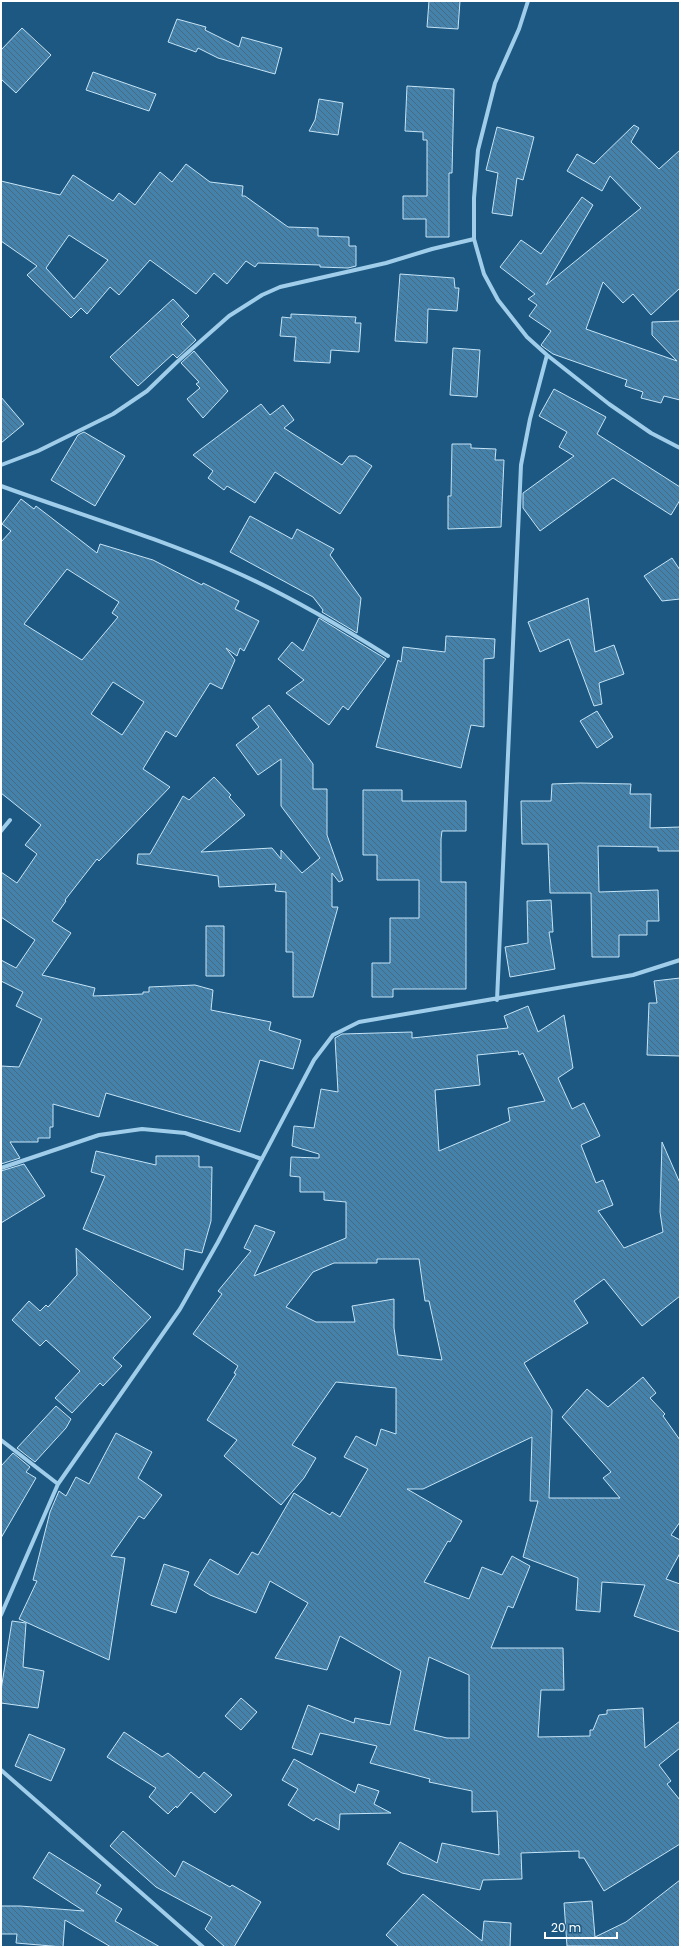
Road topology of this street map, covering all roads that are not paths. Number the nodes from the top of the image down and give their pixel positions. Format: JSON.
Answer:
{"nodes":[{"id":1,"x":528,"y":1,"type":"edge"},
{"id":2,"x":474,"y":239,"type":"junction"},
{"id":3,"x":547,"y":355,"type":"junction"},
{"id":4,"x":680,"y":448,"type":"edge"},
{"id":5,"x":1,"y":465,"type":"edge"},
{"id":6,"x":1,"y":486,"type":"edge"},
{"id":7,"x":388,"y":656,"type":"dead end"},
{"id":8,"x":10,"y":820,"type":"dead end"},
{"id":9,"x":1,"y":831,"type":"edge"},
{"id":10,"x":680,"y":960,"type":"edge"},
{"id":11,"x":497,"y":1000,"type":"junction"},
{"id":12,"x":262,"y":1159,"type":"junction"},
{"id":13,"x":1,"y":1168,"type":"edge"},
{"id":14,"x":1,"y":1440,"type":"edge"},
{"id":15,"x":58,"y":1484,"type":"junction"},
{"id":16,"x":1,"y":1615,"type":"edge"},
{"id":17,"x":1,"y":1770,"type":"edge"},
{"id":18,"x":203,"y":1947,"type":"edge"}],
"edges":[{"from":1,"to":2,"type":"street"},
{"from":2,"to":3,"type":"street"},
{"from":2,"to":5,"type":"street"},
{"from":3,"to":4,"type":"street"},
{"from":3,"to":11,"type":"street"},
{"from":6,"to":7,"type":"street"},
{"from":8,"to":9,"type":"street"},
{"from":10,"to":11,"type":"street"},
{"from":11,"to":12,"type":"street"},
{"from":12,"to":13,"type":"street"},
{"from":12,"to":15,"type":"street"},
{"from":14,"to":15,"type":"street"},
{"from":15,"to":16,"type":"street"},
{"from":17,"to":18,"type":"street"}]}
